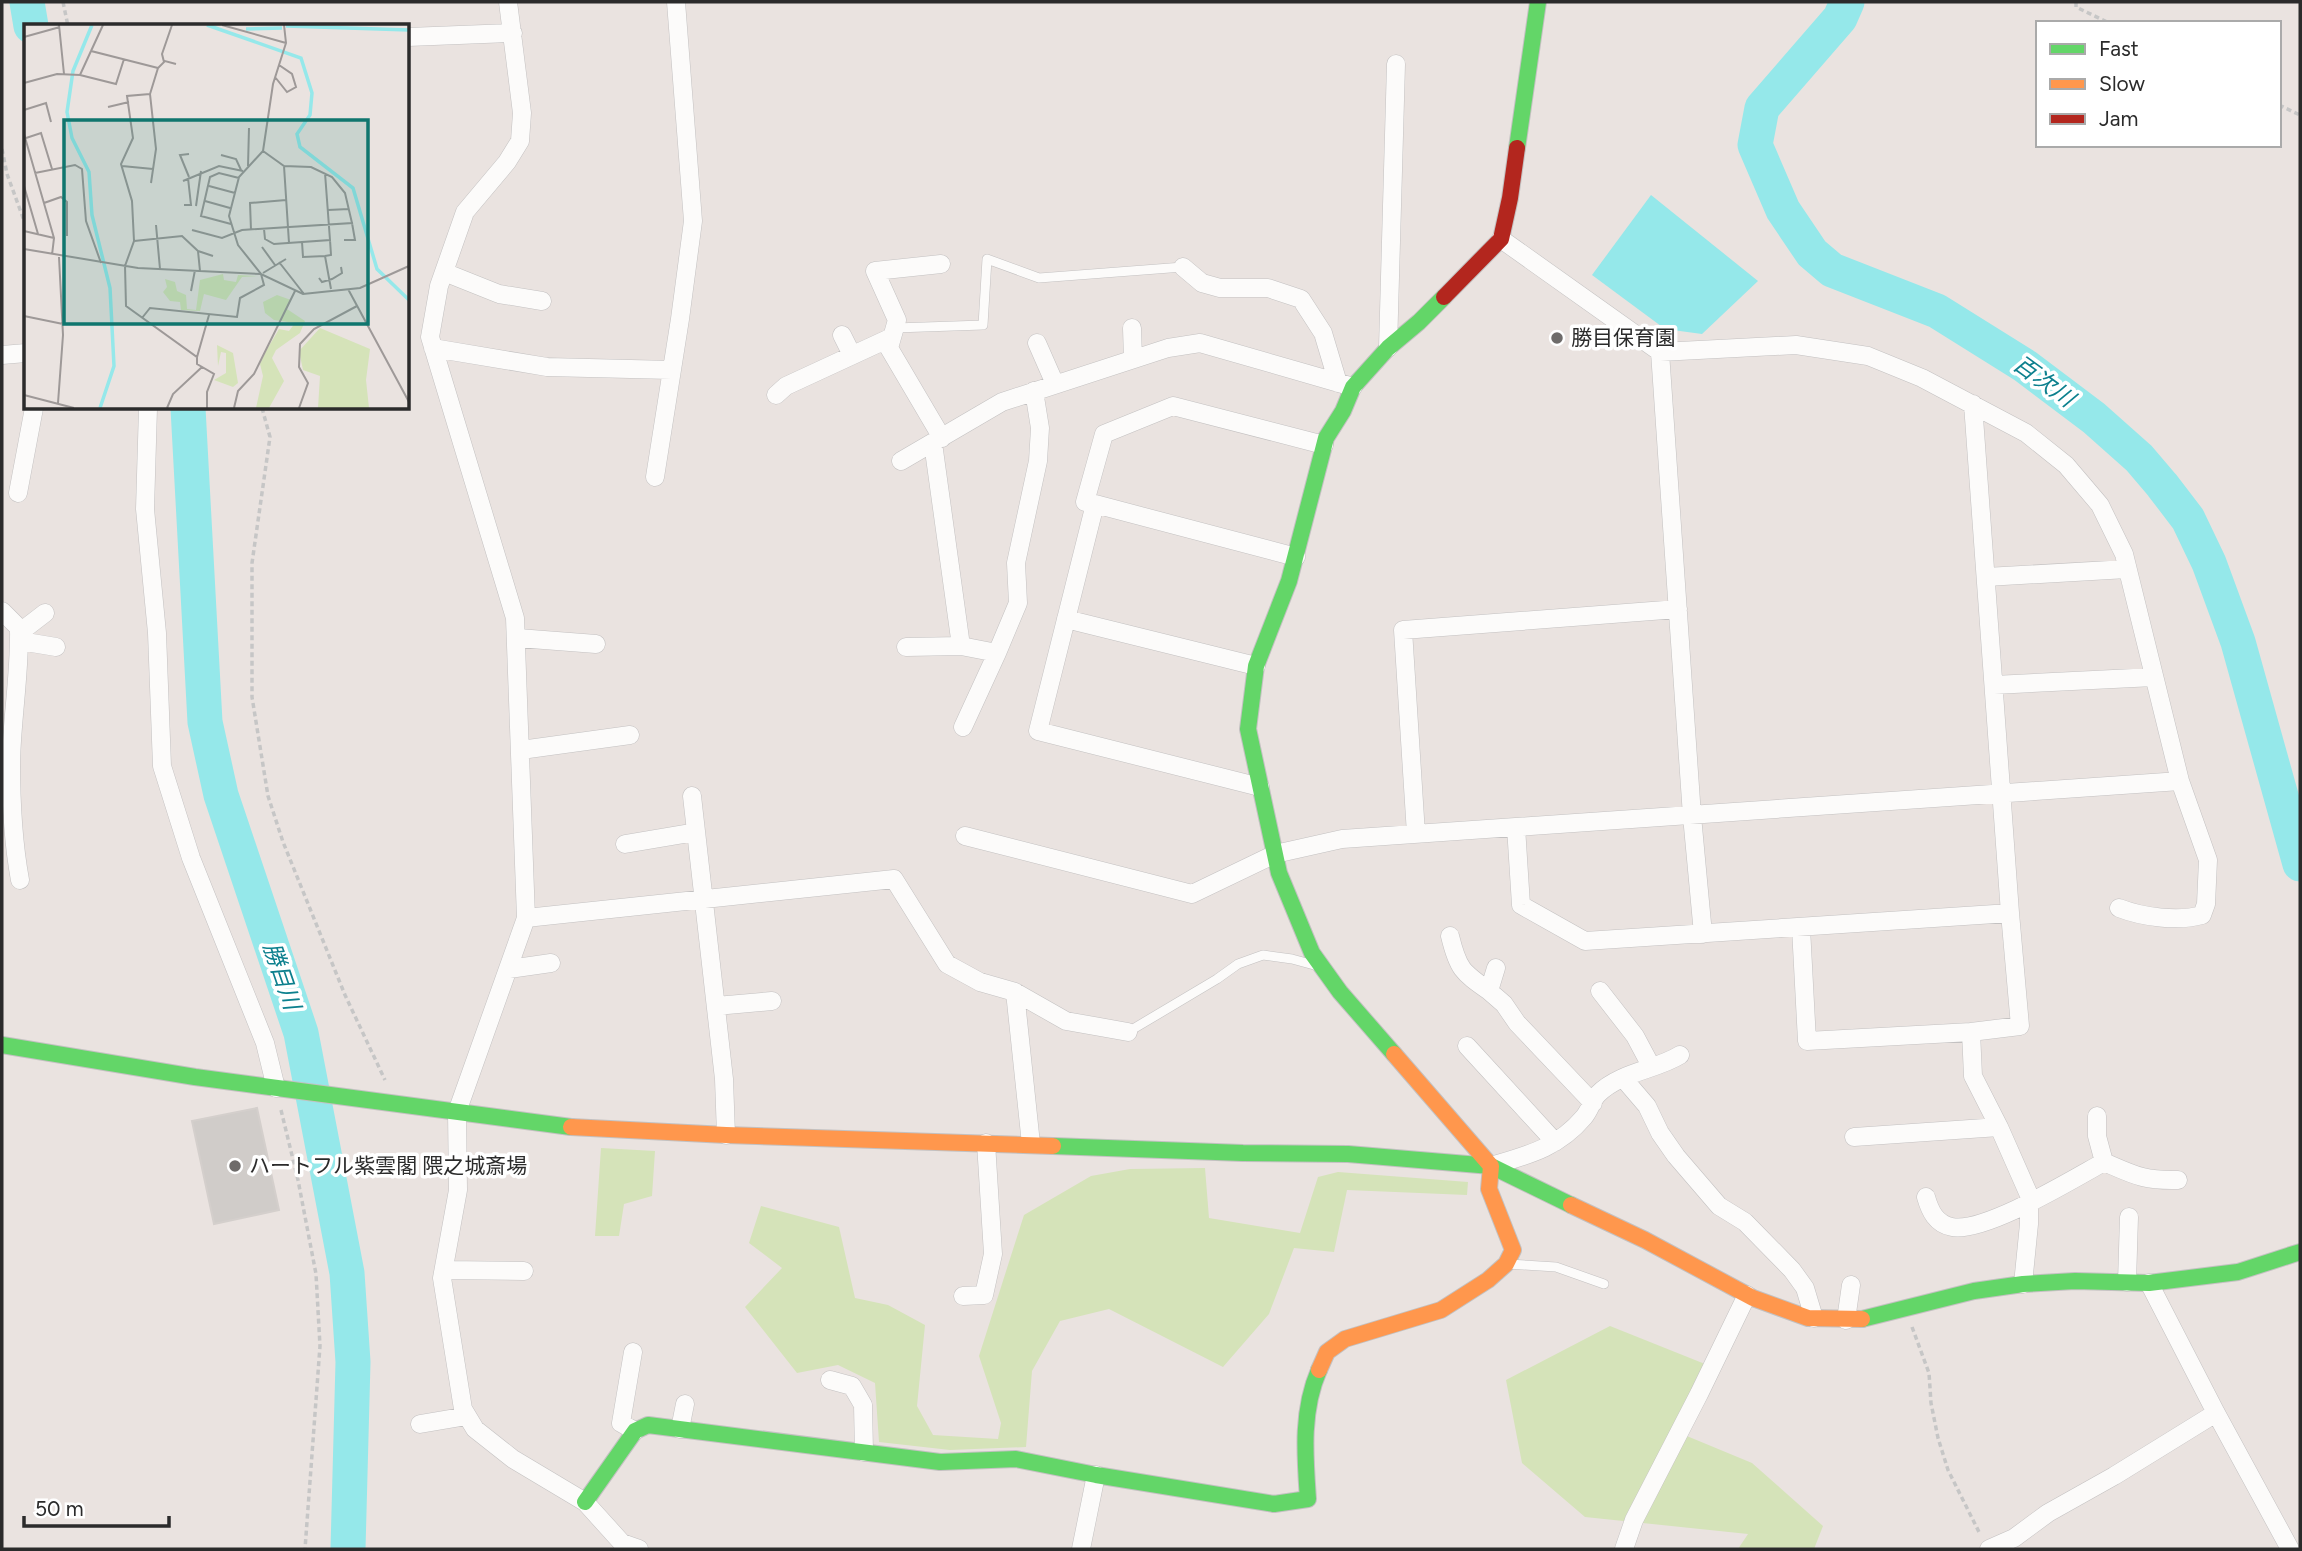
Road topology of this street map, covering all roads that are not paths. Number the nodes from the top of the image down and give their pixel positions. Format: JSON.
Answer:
{"nodes":[{"id":1,"x":508,"y":2,"type":"edge"},
{"id":2,"x":676,"y":2,"type":"edge"},
{"id":3,"x":1538,"y":2,"type":"edge"},
{"id":4,"x":513,"y":33,"type":"junction"},
{"id":5,"x":410,"y":37,"type":"edge"},
{"id":6,"x":1396,"y":64,"type":"dead end"},
{"id":7,"x":1501,"y":239,"type":"junction"},
{"id":8,"x":941,"y":264,"type":"dead end"},
{"id":9,"x":1183,"y":267,"type":"joint"},
{"id":10,"x":444,"y":272,"type":"junction"},
{"id":11,"x":542,"y":301,"type":"dead end"},
{"id":12,"x":1132,"y":328,"type":"dead end"},
{"id":13,"x":894,"y":332,"type":"junction"},
{"id":14,"x":842,"y":335,"type":"dead end"},
{"id":15,"x":1037,"y":343,"type":"dead end"},
{"id":16,"x":433,"y":348,"type":"junction"},
{"id":17,"x":1388,"y":348,"type":"junction"},
{"id":18,"x":24,"y":352,"type":"edge"},
{"id":19,"x":1660,"y":352,"type":"junction"},
{"id":20,"x":2,"y":355,"type":"edge"},
{"id":21,"x":852,"y":355,"type":"junction"},
{"id":22,"x":1133,"y":359,"type":"junction"},
{"id":23,"x":672,"y":370,"type":"junction"},
{"id":24,"x":1055,"y":384,"type":"junction"},
{"id":25,"x":1346,"y":385,"type":"junction"},
{"id":26,"x":1034,"y":391,"type":"junction"},
{"id":27,"x":776,"y":395,"type":"dead end"},
{"id":28,"x":1973,"y":404,"type":"junction"},
{"id":29,"x":34,"y":410,"type":"edge"},
{"id":30,"x":148,"y":410,"type":"edge"},
{"id":31,"x":938,"y":440,"type":"junction"},
{"id":32,"x":1324,"y":445,"type":"junction"},
{"id":33,"x":901,"y":461,"type":"dead end"},
{"id":34,"x":655,"y":477,"type":"dead end"},
{"id":35,"x":18,"y":494,"type":"dead end"},
{"id":36,"x":1095,"y":505,"type":"junction"},
{"id":37,"x":1296,"y":557,"type":"junction"},
{"id":38,"x":2127,"y":569,"type":"junction"},
{"id":39,"x":1986,"y":577,"type":"junction"},
{"id":40,"x":1678,"y":609,"type":"junction"},
{"id":41,"x":2,"y":611,"type":"edge"},
{"id":42,"x":46,"y":612,"type":"dead end"},
{"id":43,"x":1066,"y":619,"type":"junction"},
{"id":44,"x":20,"y":637,"type":"junction"},
{"id":45,"x":518,"y":638,"type":"junction"},
{"id":46,"x":596,"y":644,"type":"dead end"},
{"id":47,"x":961,"y":646,"type":"junction"},
{"id":48,"x":56,"y":647,"type":"dead end"},
{"id":49,"x":906,"y":647,"type":"dead end"},
{"id":50,"x":997,"y":653,"type":"junction"},
{"id":51,"x":1256,"y":666,"type":"junction"},
{"id":52,"x":10,"y":669,"type":"edge"},
{"id":53,"x":2154,"y":677,"type":"junction"},
{"id":54,"x":1994,"y":685,"type":"junction"},
{"id":55,"x":963,"y":727,"type":"dead end"},
{"id":56,"x":630,"y":735,"type":"dead end"},
{"id":57,"x":521,"y":750,"type":"junction"},
{"id":58,"x":7,"y":764,"type":"edge"},
{"id":59,"x":2180,"y":781,"type":"junction"},
{"id":60,"x":1260,"y":787,"type":"junction"},
{"id":61,"x":2002,"y":794,"type":"junction"},
{"id":62,"x":692,"y":796,"type":"dead end"},
{"id":63,"x":1692,"y":816,"type":"junction"},
{"id":64,"x":1516,"y":827,"type":"junction"},
{"id":65,"x":696,"y":832,"type":"junction"},
{"id":66,"x":1416,"y":834,"type":"junction"},
{"id":67,"x":965,"y":836,"type":"dead end"},
{"id":68,"x":625,"y":844,"type":"dead end"},
{"id":69,"x":1275,"y":854,"type":"junction"},
{"id":70,"x":20,"y":880,"type":"dead end"},
{"id":71,"x":704,"y":899,"type":"junction"},
{"id":72,"x":2119,"y":908,"type":"dead end"},
{"id":73,"x":2010,"y":913,"type":"junction"},
{"id":74,"x":526,"y":918,"type":"junction"},
{"id":75,"x":1801,"y":928,"type":"junction"},
{"id":76,"x":1703,"y":934,"type":"junction"},
{"id":77,"x":1450,"y":936,"type":"dead end"},
{"id":78,"x":551,"y":963,"type":"dead end"},
{"id":79,"x":1323,"y":968,"type":"junction"},
{"id":80,"x":1496,"y":968,"type":"dead end"},
{"id":81,"x":509,"y":969,"type":"junction"},
{"id":82,"x":1489,"y":991,"type":"junction"},
{"id":83,"x":1600,"y":991,"type":"dead end"},
{"id":84,"x":1015,"y":992,"type":"junction"},
{"id":85,"x":772,"y":1001,"type":"dead end"},
{"id":86,"x":716,"y":1006,"type":"junction"},
{"id":87,"x":1128,"y":1032,"type":"joint"},
{"id":88,"x":1972,"y":1032,"type":"junction"},
{"id":89,"x":2,"y":1045,"type":"edge"},
{"id":90,"x":1467,"y":1046,"type":"dead end"},
{"id":91,"x":1680,"y":1055,"type":"dead end"},
{"id":92,"x":1651,"y":1066,"type":"junction"},
{"id":93,"x":1623,"y":1078,"type":"junction"},
{"id":94,"x":283,"y":1089,"type":"junction"},
{"id":95,"x":1593,"y":1103,"type":"junction"},
{"id":96,"x":457,"y":1112,"type":"junction"},
{"id":97,"x":2097,"y":1116,"type":"dead end"},
{"id":98,"x":1999,"y":1127,"type":"junction"},
{"id":99,"x":726,"y":1135,"type":"junction"},
{"id":100,"x":1854,"y":1137,"type":"dead end"},
{"id":101,"x":1555,"y":1142,"type":"junction"},
{"id":102,"x":986,"y":1143,"type":"junction"},
{"id":103,"x":1031,"y":1144,"type":"junction"},
{"id":104,"x":2104,"y":1162,"type":"junction"},
{"id":105,"x":1491,"y":1166,"type":"junction"},
{"id":106,"x":2178,"y":1180,"type":"dead end"},
{"id":107,"x":1926,"y":1196,"type":"dead end"},
{"id":108,"x":2029,"y":1204,"type":"junction"},
{"id":109,"x":2129,"y":1217,"type":"dead end"},
{"id":110,"x":2300,"y":1252,"type":"edge"},
{"id":111,"x":1506,"y":1264,"type":"junction"},
{"id":112,"x":444,"y":1270,"type":"junction"},
{"id":113,"x":524,"y":1271,"type":"dead end"},
{"id":114,"x":2127,"y":1282,"type":"junction"},
{"id":115,"x":2023,"y":1283,"type":"junction"},
{"id":116,"x":2150,"y":1283,"type":"junction"},
{"id":117,"x":1604,"y":1284,"type":"dead end"},
{"id":118,"x":1851,"y":1286,"type":"dead end"},
{"id":119,"x":1747,"y":1295,"type":"junction"},
{"id":120,"x":962,"y":1296,"type":"dead end"},
{"id":121,"x":1814,"y":1318,"type":"junction"},
{"id":122,"x":1846,"y":1320,"type":"junction"},
{"id":123,"x":633,"y":1352,"type":"dead end"},
{"id":124,"x":831,"y":1380,"type":"dead end"},
{"id":125,"x":685,"y":1404,"type":"dead end"},
{"id":126,"x":2216,"y":1413,"type":"junction"},
{"id":127,"x":467,"y":1416,"type":"junction"},
{"id":128,"x":420,"y":1424,"type":"dead end"},
{"id":129,"x":680,"y":1429,"type":"junction"},
{"id":130,"x":635,"y":1431,"type":"junction"},
{"id":131,"x":864,"y":1452,"type":"junction"},
{"id":132,"x":1096,"y":1475,"type":"junction"},
{"id":133,"x":585,"y":1502,"type":"junction"},
{"id":134,"x":1985,"y":1544,"type":"edge"},
{"id":135,"x":639,"y":1549,"type":"edge"},
{"id":136,"x":1081,"y":1549,"type":"edge"},
{"id":137,"x":1624,"y":1549,"type":"edge"},
{"id":138,"x":2290,"y":1549,"type":"edge"}],
"edges":[{"from":1,"to":4,"type":"street"},
{"from":2,"to":23,"type":"street"},
{"from":3,"to":7,"type":"street"},
{"from":4,"to":5,"type":"street"},
{"from":4,"to":10,"type":"street"},
{"from":6,"to":17,"type":"street"},
{"from":7,"to":17,"type":"street"},
{"from":7,"to":19,"type":"street"},
{"from":8,"to":13,"type":"street"},
{"from":9,"to":13,"type":"lane"},
{"from":9,"to":25,"type":"street"},
{"from":10,"to":11,"type":"street"},
{"from":10,"to":16,"type":"street"},
{"from":12,"to":22,"type":"street"},
{"from":13,"to":21,"type":"street"},
{"from":13,"to":31,"type":"street"},
{"from":14,"to":21,"type":"street"},
{"from":15,"to":24,"type":"street"},
{"from":16,"to":23,"type":"street"},
{"from":16,"to":45,"type":"street"},
{"from":17,"to":25,"type":"street"},
{"from":18,"to":20,"type":"street"},
{"from":19,"to":28,"type":"street"},
{"from":19,"to":40,"type":"street"},
{"from":21,"to":27,"type":"street"},
{"from":22,"to":24,"type":"street"},
{"from":22,"to":25,"type":"street"},
{"from":23,"to":34,"type":"street"},
{"from":24,"to":26,"type":"street"},
{"from":25,"to":32,"type":"street"},
{"from":26,"to":31,"type":"street"},
{"from":26,"to":50,"type":"street"},
{"from":28,"to":38,"type":"street"},
{"from":28,"to":39,"type":"street"},
{"from":29,"to":35,"type":"street"},
{"from":30,"to":94,"type":"street"},
{"from":31,"to":33,"type":"street"},
{"from":31,"to":47,"type":"street"},
{"from":32,"to":36,"type":"street"},
{"from":32,"to":37,"type":"street"},
{"from":36,"to":37,"type":"street"},
{"from":36,"to":43,"type":"street"},
{"from":37,"to":51,"type":"street"},
{"from":38,"to":39,"type":"street"},
{"from":38,"to":53,"type":"street"},
{"from":39,"to":54,"type":"street"},
{"from":40,"to":63,"type":"street"},
{"from":40,"to":66,"type":"street"},
{"from":41,"to":44,"type":"street"},
{"from":42,"to":44,"type":"street"},
{"from":43,"to":51,"type":"street"},
{"from":43,"to":60,"type":"street"},
{"from":44,"to":48,"type":"street"},
{"from":44,"to":52,"type":"street"},
{"from":45,"to":46,"type":"street"},
{"from":45,"to":57,"type":"street"},
{"from":47,"to":49,"type":"street"},
{"from":47,"to":50,"type":"street"},
{"from":50,"to":55,"type":"street"},
{"from":51,"to":60,"type":"street"},
{"from":52,"to":58,"type":"street"},
{"from":53,"to":54,"type":"street"},
{"from":53,"to":59,"type":"street"},
{"from":54,"to":61,"type":"street"},
{"from":56,"to":57,"type":"street"},
{"from":57,"to":74,"type":"street"},
{"from":58,"to":70,"type":"street"},
{"from":59,"to":61,"type":"street"},
{"from":59,"to":72,"type":"street"},
{"from":60,"to":69,"type":"street"},
{"from":61,"to":63,"type":"street"},
{"from":61,"to":73,"type":"street"},
{"from":62,"to":65,"type":"street"},
{"from":63,"to":64,"type":"street"},
{"from":63,"to":76,"type":"street"},
{"from":64,"to":66,"type":"street"},
{"from":64,"to":76,"type":"street"},
{"from":65,"to":68,"type":"street"},
{"from":65,"to":71,"type":"street"},
{"from":66,"to":69,"type":"street"},
{"from":67,"to":69,"type":"street"},
{"from":69,"to":79,"type":"street"},
{"from":71,"to":74,"type":"street"},
{"from":71,"to":84,"type":"street"},
{"from":71,"to":86,"type":"street"},
{"from":73,"to":75,"type":"street"},
{"from":73,"to":88,"type":"street"},
{"from":74,"to":81,"type":"street"},
{"from":75,"to":76,"type":"street"},
{"from":75,"to":88,"type":"street"},
{"from":77,"to":82,"type":"street"},
{"from":78,"to":81,"type":"street"},
{"from":79,"to":87,"type":"lane"},
{"from":79,"to":105,"type":"street"},
{"from":80,"to":82,"type":"street"},
{"from":81,"to":96,"type":"street"},
{"from":82,"to":95,"type":"street"},
{"from":83,"to":92,"type":"street"},
{"from":84,"to":87,"type":"street"},
{"from":84,"to":103,"type":"street"},
{"from":85,"to":86,"type":"street"},
{"from":86,"to":99,"type":"street"},
{"from":88,"to":98,"type":"street"},
{"from":89,"to":94,"type":"street"},
{"from":90,"to":101,"type":"street"},
{"from":91,"to":92,"type":"street"},
{"from":92,"to":93,"type":"street"},
{"from":93,"to":95,"type":"street"},
{"from":93,"to":121,"type":"street"},
{"from":94,"to":96,"type":"street"},
{"from":95,"to":101,"type":"street"},
{"from":96,"to":99,"type":"street"},
{"from":96,"to":112,"type":"street"},
{"from":97,"to":104,"type":"street"},
{"from":98,"to":100,"type":"street"},
{"from":98,"to":108,"type":"street"},
{"from":99,"to":102,"type":"street"},
{"from":101,"to":105,"type":"street"},
{"from":102,"to":103,"type":"street"},
{"from":102,"to":120,"type":"street"},
{"from":103,"to":105,"type":"street"},
{"from":104,"to":106,"type":"street"},
{"from":104,"to":108,"type":"street"},
{"from":105,"to":111,"type":"street"},
{"from":105,"to":119,"type":"street"},
{"from":107,"to":108,"type":"street"},
{"from":108,"to":115,"type":"street"},
{"from":109,"to":114,"type":"street"},
{"from":110,"to":116,"type":"street"},
{"from":111,"to":117,"type":"lane"},
{"from":111,"to":132,"type":"street"},
{"from":112,"to":113,"type":"street"},
{"from":112,"to":127,"type":"street"},
{"from":114,"to":115,"type":"street"},
{"from":114,"to":116,"type":"street"},
{"from":115,"to":122,"type":"street"},
{"from":116,"to":126,"type":"street"},
{"from":118,"to":122,"type":"street"},
{"from":119,"to":121,"type":"street"},
{"from":119,"to":137,"type":"street"},
{"from":121,"to":122,"type":"street"},
{"from":123,"to":130,"type":"street"},
{"from":124,"to":131,"type":"street"},
{"from":125,"to":129,"type":"street"},
{"from":126,"to":134,"type":"street"},
{"from":126,"to":138,"type":"street"},
{"from":127,"to":128,"type":"street"},
{"from":127,"to":133,"type":"street"},
{"from":129,"to":130,"type":"street"},
{"from":129,"to":131,"type":"street"},
{"from":130,"to":133,"type":"street"},
{"from":131,"to":132,"type":"street"},
{"from":132,"to":136,"type":"street"},
{"from":133,"to":135,"type":"street"}]}
